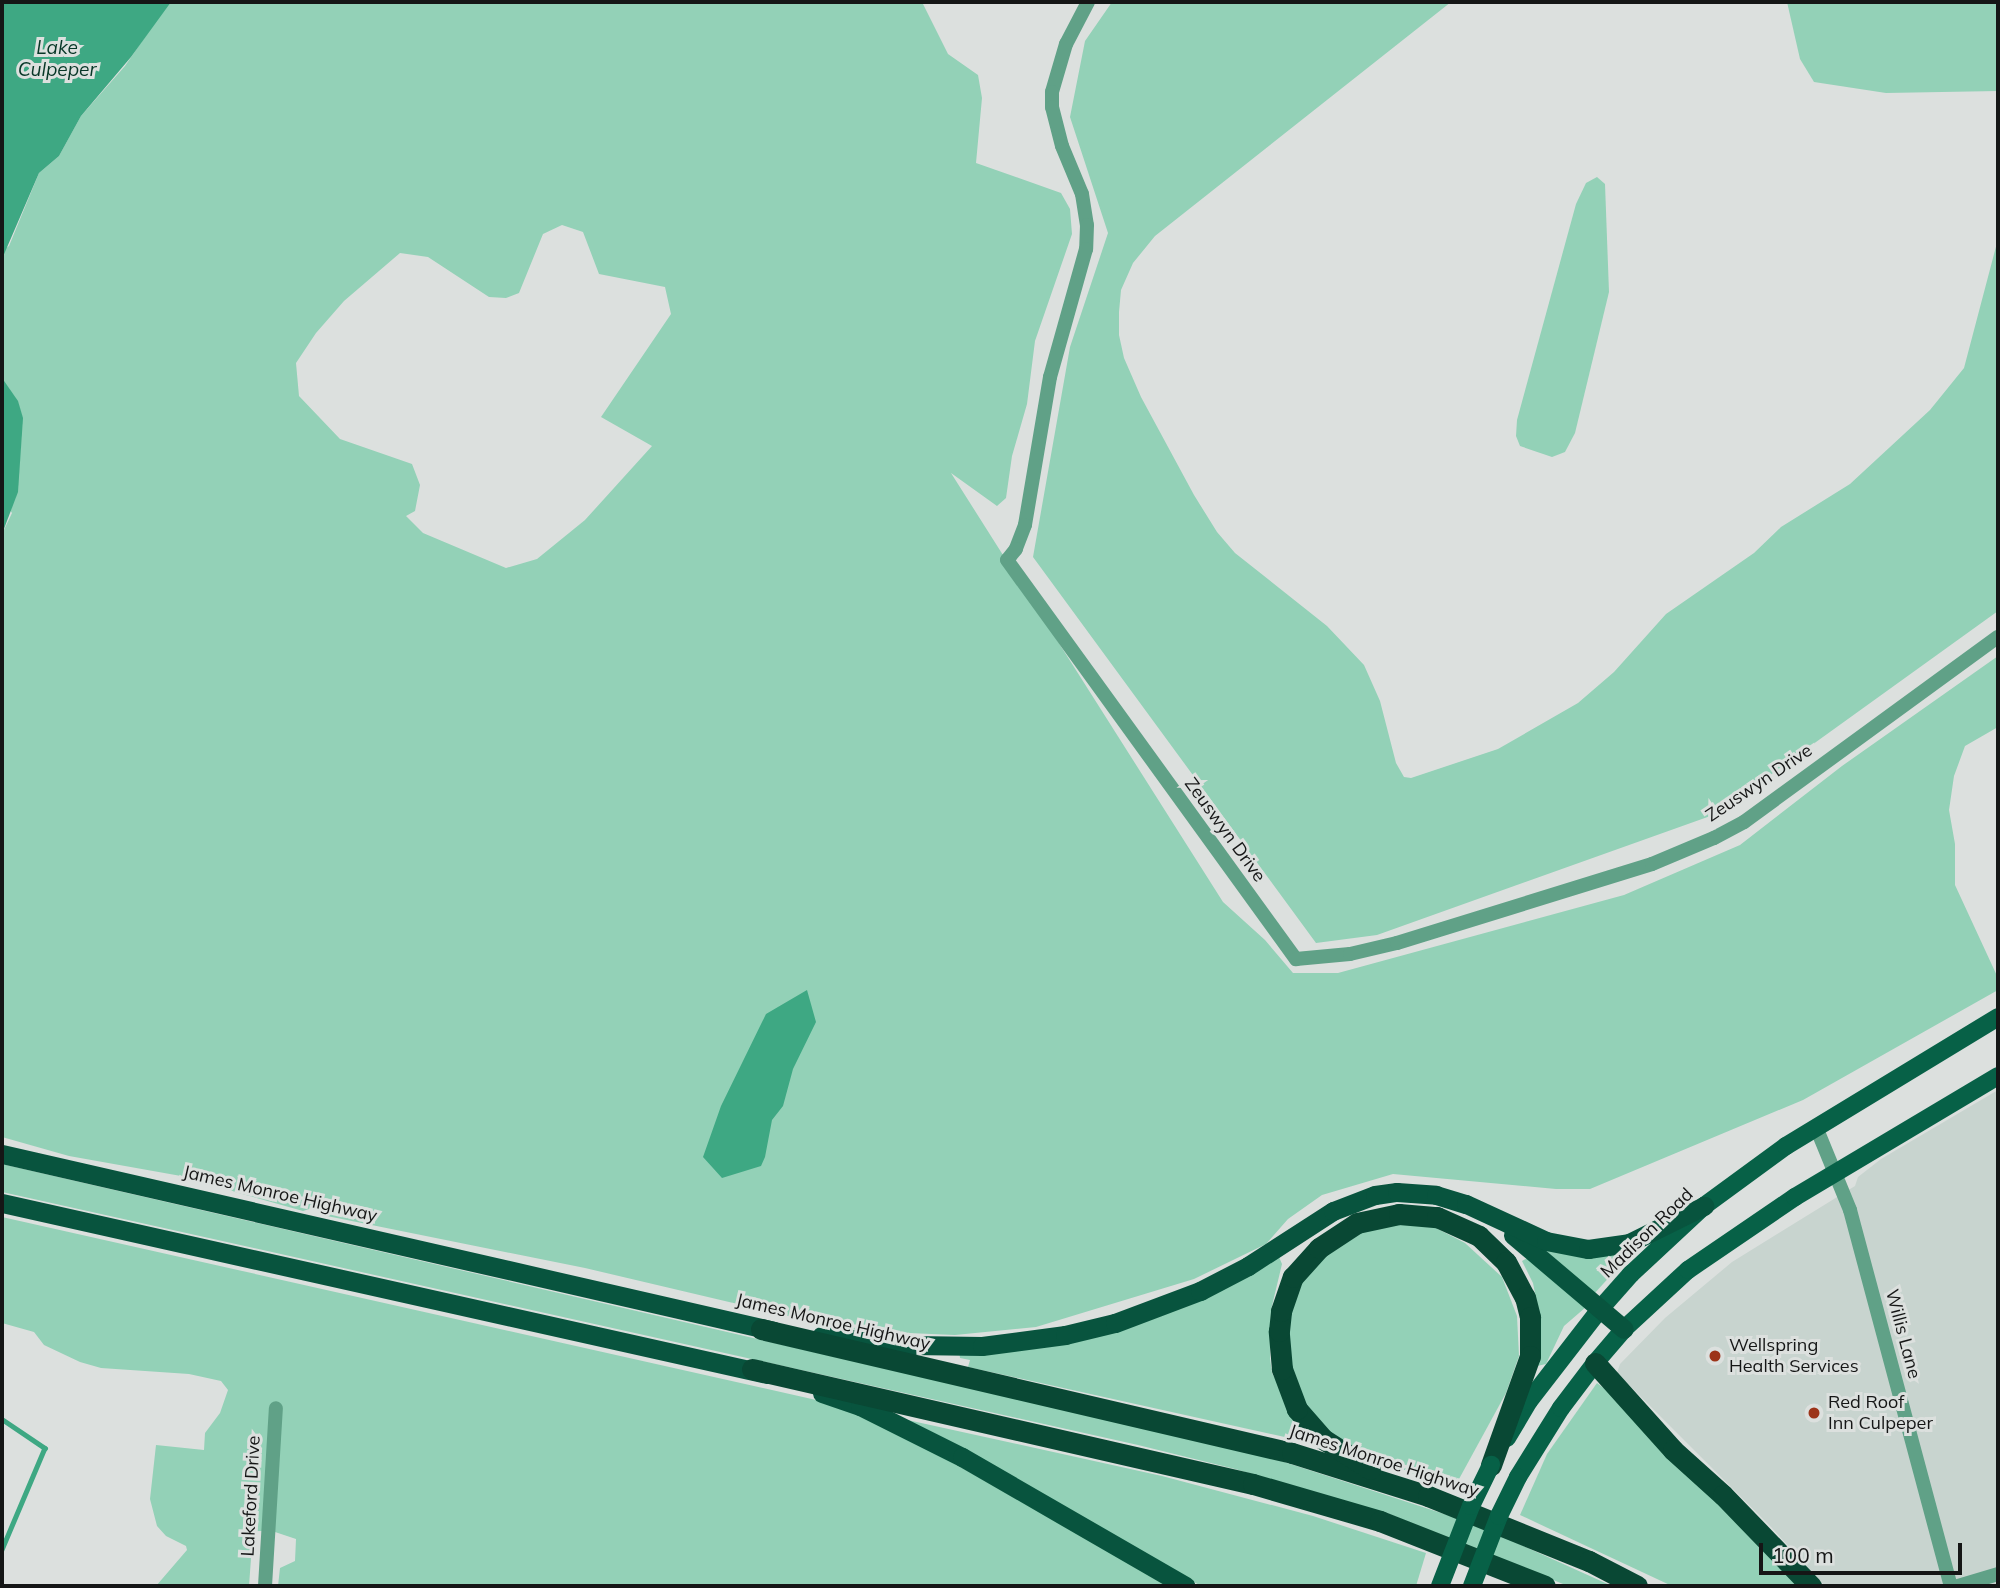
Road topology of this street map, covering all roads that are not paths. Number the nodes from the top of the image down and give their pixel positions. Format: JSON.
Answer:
{"nodes":[{"id":1,"x":1088,"y":2,"type":"edge"},
{"id":2,"x":1998,"y":637,"type":"edge"},
{"id":3,"x":1998,"y":1017,"type":"edge"},
{"id":4,"x":1998,"y":1076,"type":"edge"},
{"id":5,"x":1816,"y":1127,"type":"junction"},
{"id":6,"x":2,"y":1154,"type":"edge"},
{"id":7,"x":1837,"y":1173,"type":"junction"},
{"id":8,"x":2,"y":1203,"type":"edge"},
{"id":9,"x":1704,"y":1206,"type":"junction"},
{"id":10,"x":1489,"y":1215,"type":"junction"},
{"id":11,"x":1600,"y":1309,"type":"junction"},
{"id":12,"x":761,"y":1329,"type":"junction"},
{"id":13,"x":1624,"y":1329,"type":"junction"},
{"id":14,"x":1595,"y":1363,"type":"junction"},
{"id":15,"x":752,"y":1369,"type":"junction"},
{"id":16,"x":276,"y":1408,"type":"dead end"},
{"id":17,"x":1491,"y":1465,"type":"junction"},
{"id":18,"x":1403,"y":1487,"type":"junction"},
{"id":19,"x":1998,"y":1574,"type":"edge"},
{"id":20,"x":1542,"y":1585,"type":"edge"},
{"id":21,"x":265,"y":1586,"type":"edge"},
{"id":22,"x":1185,"y":1586,"type":"edge"},
{"id":23,"x":1440,"y":1586,"type":"edge"},
{"id":24,"x":1472,"y":1586,"type":"edge"},
{"id":25,"x":1637,"y":1586,"type":"edge"},
{"id":26,"x":1811,"y":1586,"type":"edge"},
{"id":27,"x":1951,"y":1586,"type":"edge"},
{"id":28,"x":1958,"y":1586,"type":"edge"}],
"edges":[{"from":1,"to":2,"type":"street","name":"Zeuswyn Drive"},
{"from":3,"to":5,"type":"main road","name":"Madison Road"},
{"from":4,"to":7,"type":"main road"},
{"from":5,"to":7,"type":"street","name":"Willis Lane"},
{"from":5,"to":9,"type":"main road","name":"Madison Road"},
{"from":6,"to":12,"type":"highway","name":"James Monroe Highway"},
{"from":7,"to":13,"type":"main road"},
{"from":7,"to":27,"type":"street","name":"Willis Lane"},
{"from":8,"to":15,"type":"highway"},
{"from":9,"to":10,"type":"highway"},
{"from":9,"to":11,"type":"main road","name":"Madison Road"},
{"from":10,"to":11,"type":"highway"},
{"from":10,"to":12,"type":"highway"},
{"from":11,"to":13,"type":"highway"},
{"from":11,"to":17,"type":"main road","name":"Madison Road"},
{"from":12,"to":18,"type":"highway","name":"James Monroe Highway"},
{"from":13,"to":14,"type":"main road"},
{"from":14,"to":24,"type":"main road","bridge":true},
{"from":14,"to":26,"type":"highway"},
{"from":15,"to":20,"type":"highway"},
{"from":15,"to":22,"type":"highway"},
{"from":16,"to":21,"type":"street","name":"Lakeford Drive"},
{"from":17,"to":18,"type":"highway"},
{"from":17,"to":23,"type":"main road","name":"Madison Road","bridge":true},
{"from":18,"to":25,"type":"highway","name":"James Monroe Highway"},
{"from":19,"to":28,"type":"street"}]}
